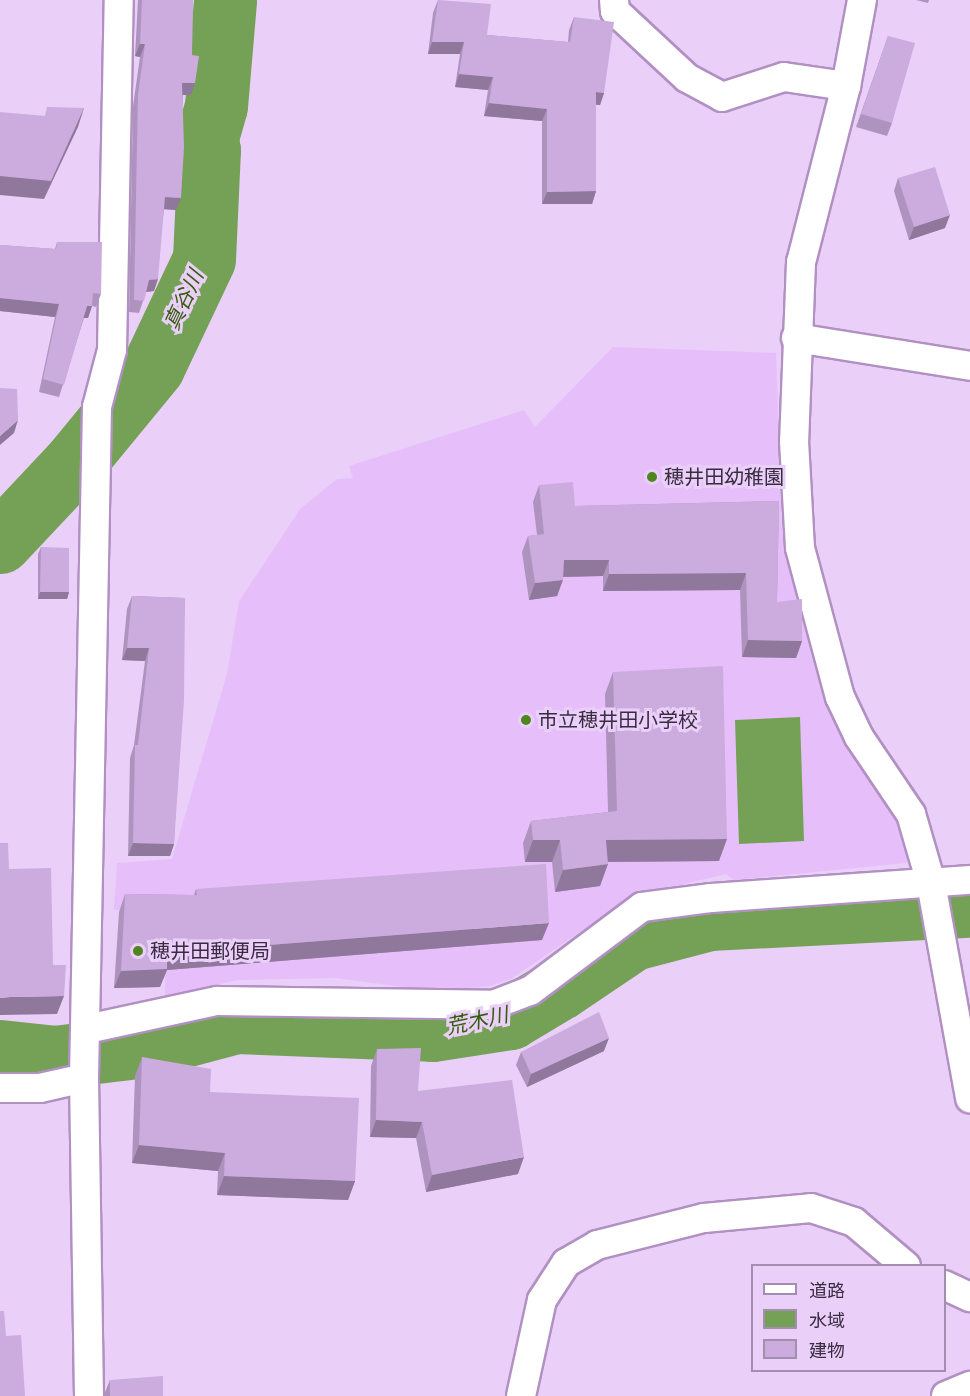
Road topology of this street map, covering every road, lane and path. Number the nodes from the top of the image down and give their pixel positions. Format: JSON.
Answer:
{"nodes":[{"id":1,"x":119,"y":0,"type":"edge"},
{"id":2,"x":614,"y":0,"type":"edge"},
{"id":3,"x":862,"y":0,"type":"edge"},
{"id":4,"x":846,"y":86,"type":"junction"},
{"id":5,"x":796,"y":338,"type":"junction"},
{"id":6,"x":970,"y":366,"type":"edge"},
{"id":7,"x":970,"y":880,"type":"edge"},
{"id":8,"x":934,"y":901,"type":"junction"},
{"id":9,"x":86,"y":1033,"type":"junction"},
{"id":10,"x":84,"y":1074,"type":"junction"},
{"id":11,"x":0,"y":1088,"type":"edge"},
{"id":12,"x":970,"y":1098,"type":"edge"},
{"id":13,"x":904,"y":1264,"type":"edge"},
{"id":14,"x":946,"y":1285,"type":"edge"},
{"id":15,"x":970,"y":1297,"type":"edge"},
{"id":16,"x":970,"y":1386,"type":"edge"},
{"id":17,"x":89,"y":1396,"type":"edge"},
{"id":18,"x":520,"y":1396,"type":"edge"},
{"id":19,"x":946,"y":1396,"type":"edge"}],
"edges":[{"from":1,"to":9,"type":"street"},
{"from":2,"to":4,"type":"street"},
{"from":3,"to":4,"type":"street"},
{"from":4,"to":5,"type":"street"},
{"from":5,"to":6,"type":"street"},
{"from":5,"to":8,"type":"street"},
{"from":7,"to":8,"type":"street"},
{"from":8,"to":9,"type":"street"},
{"from":8,"to":12,"type":"street"},
{"from":9,"to":10,"type":"street"},
{"from":10,"to":11,"type":"street"},
{"from":10,"to":17,"type":"street"},
{"from":13,"to":18,"type":"street"},
{"from":14,"to":15,"type":"street"},
{"from":16,"to":19,"type":"street"}]}
